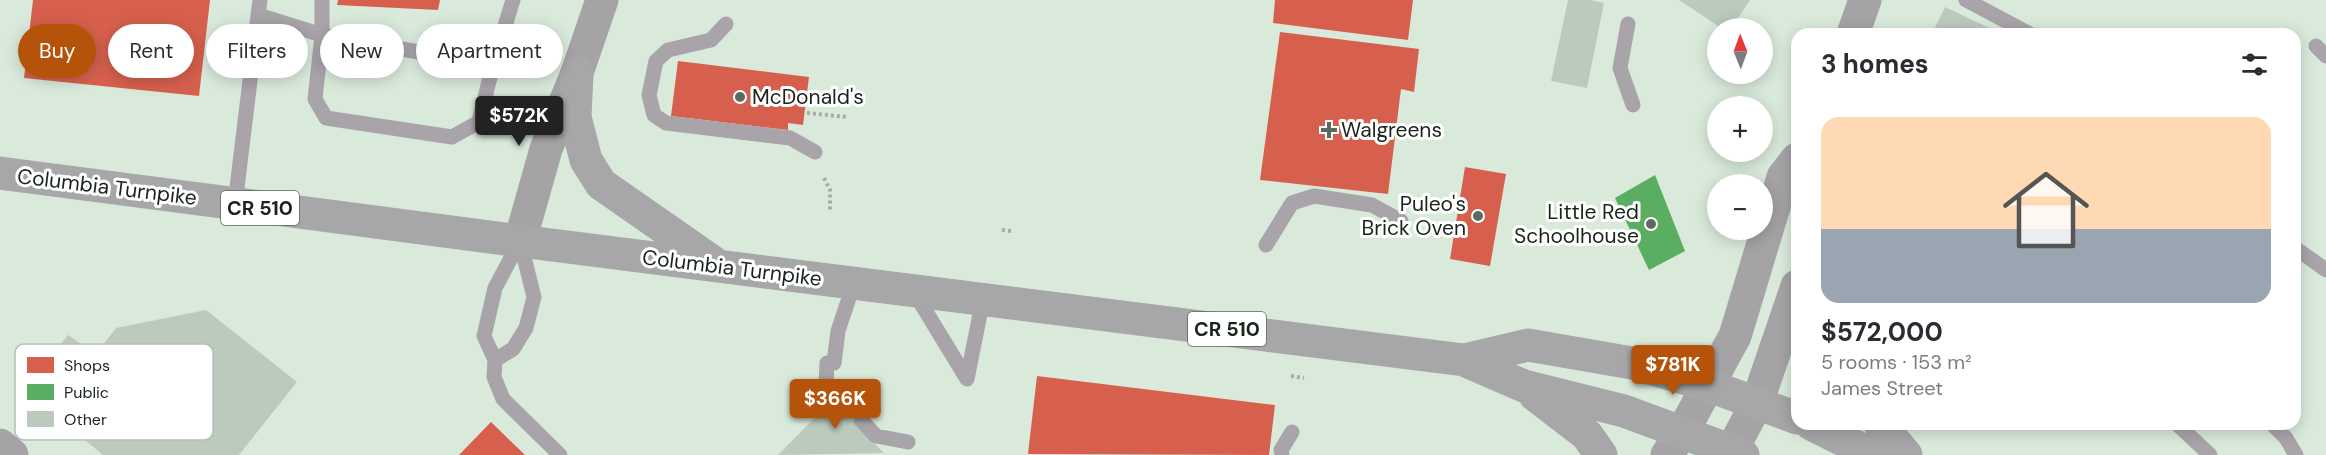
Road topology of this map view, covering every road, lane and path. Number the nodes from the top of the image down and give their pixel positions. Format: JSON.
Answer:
{"nodes":[{"id":1,"x":322,"y":0,"type":"edge"},
{"id":2,"x":513,"y":0,"type":"edge"},
{"id":3,"x":602,"y":0,"type":"edge"},
{"id":4,"x":1865,"y":0,"type":"edge"},
{"id":5,"x":1966,"y":0,"type":"edge"},
{"id":6,"x":259,"y":8,"type":"edge"},
{"id":7,"x":322,"y":24,"type":"edge"},
{"id":8,"x":506,"y":24,"type":"edge"},
{"id":9,"x":726,"y":24,"type":"dead end"},
{"id":10,"x":1629,"y":24,"type":"dead end"},
{"id":11,"x":1855,"y":28,"type":"edge"},
{"id":12,"x":2019,"y":28,"type":"edge"},
{"id":13,"x":320,"y":34,"type":"edge"},
{"id":14,"x":320,"y":53,"type":"edge"},
{"id":15,"x":577,"y":73,"type":"junction"},
{"id":16,"x":490,"y":78,"type":"edge"},
{"id":17,"x":1633,"y":105,"type":"dead end"},
{"id":18,"x":807,"y":113,"type":"dead end"},
{"id":19,"x":847,"y":117,"type":"dead end"},
{"id":20,"x":815,"y":152,"type":"dead end"},
{"id":21,"x":1791,"y":167,"type":"edge"},
{"id":22,"x":0,"y":173,"type":"edge"},
{"id":23,"x":824,"y":178,"type":"dead end"},
{"id":24,"x":234,"y":204,"type":"junction"},
{"id":25,"x":830,"y":210,"type":"dead end"},
{"id":26,"x":1401,"y":221,"type":"dead end"},
{"id":27,"x":1002,"y":230,"type":"dead end"},
{"id":28,"x":1011,"y":231,"type":"dead end"},
{"id":29,"x":520,"y":241,"type":"junction"},
{"id":30,"x":1266,"y":245,"type":"dead end"},
{"id":31,"x":2301,"y":252,"type":"edge"},
{"id":32,"x":717,"y":265,"type":"junction"},
{"id":33,"x":2326,"y":270,"type":"edge"},
{"id":34,"x":854,"y":283,"type":"junction"},
{"id":35,"x":913,"y":291,"type":"junction"},
{"id":36,"x":983,"y":298,"type":"junction"},
{"id":37,"x":1791,"y":304,"type":"edge"},
{"id":38,"x":495,"y":360,"type":"junction"},
{"id":39,"x":1464,"y":360,"type":"junction"},
{"id":40,"x":1291,"y":376,"type":"dead end"},
{"id":41,"x":1304,"y":378,"type":"dead end"},
{"id":42,"x":1707,"y":385,"type":"junction"},
{"id":43,"x":1524,"y":386,"type":"junction"},
{"id":44,"x":837,"y":395,"type":"dead end"},
{"id":45,"x":1757,"y":403,"type":"junction"},
{"id":46,"x":1791,"y":416,"type":"edge"},
{"id":47,"x":861,"y":420,"type":"dead end"},
{"id":48,"x":1823,"y":430,"type":"edge"},
{"id":49,"x":1885,"y":430,"type":"edge"},
{"id":50,"x":2183,"y":430,"type":"edge"},
{"id":51,"x":2278,"y":430,"type":"edge"},
{"id":52,"x":1292,"y":432,"type":"dead end"},
{"id":53,"x":908,"y":442,"type":"dead end"},
{"id":54,"x":1675,"y":443,"type":"edge"},
{"id":55,"x":0,"y":445,"type":"edge"},
{"id":56,"x":1734,"y":454,"type":"edge"},
{"id":57,"x":12,"y":455,"type":"edge"},
{"id":58,"x":560,"y":455,"type":"edge"},
{"id":59,"x":1282,"y":455,"type":"edge"},
{"id":60,"x":1601,"y":455,"type":"edge"},
{"id":61,"x":1874,"y":455,"type":"edge"},
{"id":62,"x":1906,"y":455,"type":"edge"},
{"id":63,"x":2210,"y":455,"type":"edge"},
{"id":64,"x":2296,"y":455,"type":"edge"}],
"edges":[{"from":1,"to":7,"type":"lane"},
{"from":2,"to":8,"type":"lane"},
{"from":3,"to":15,"type":"main road"},
{"from":4,"to":11,"type":"main road"},
{"from":5,"to":12,"type":"lane"},
{"from":6,"to":13,"type":"lane"},
{"from":6,"to":24,"type":"lane"},
{"from":9,"to":20,"type":"lane"},
{"from":10,"to":17,"type":"lane"},
{"from":14,"to":16,"type":"lane"},
{"from":15,"to":29,"type":"main road"},
{"from":15,"to":32,"type":"main road"},
{"from":18,"to":19,"type":"path"},
{"from":21,"to":42,"type":"main road"},
{"from":22,"to":24,"type":"main road","name":"Columbia Turnpike","number":"CR 510"},
{"from":23,"to":25,"type":"path"},
{"from":24,"to":29,"type":"main road","name":"Columbia Turnpike","number":"CR 510"},
{"from":26,"to":30,"type":"lane"},
{"from":27,"to":28,"type":"path"},
{"from":29,"to":32,"type":"main road","name":"Columbia Turnpike","number":"CR 510"},
{"from":29,"to":38,"type":"lane"},
{"from":29,"to":38,"type":"lane"},
{"from":31,"to":33,"type":"lane"},
{"from":32,"to":34,"type":"main road","name":"Columbia Turnpike","number":"CR 510"},
{"from":34,"to":35,"type":"main road","name":"Columbia Turnpike","number":"CR 510"},
{"from":34,"to":44,"type":"lane"},
{"from":35,"to":36,"type":"main road","name":"Columbia Turnpike","number":"CR 510"},
{"from":35,"to":36,"type":"lane"},
{"from":36,"to":39,"type":"main road","name":"Columbia Turnpike","number":"CR 510"},
{"from":37,"to":45,"type":"main road"},
{"from":38,"to":58,"type":"lane"},
{"from":39,"to":42,"type":"main road","name":"Columbia Turnpike","number":"CR 510"},
{"from":39,"to":43,"type":"main road","name":"Columbia Turnpike","number":"CR 510"},
{"from":40,"to":41,"type":"path"},
{"from":42,"to":45,"type":"main road","name":"Columbia Turnpike","number":"CR 510"},
{"from":42,"to":54,"type":"main road"},
{"from":43,"to":54,"type":"main road","name":"Columbia Turnpike","number":"CR 510"},
{"from":43,"to":60,"type":"main road"},
{"from":45,"to":46,"type":"main road","name":"Columbia Turnpike","number":"CR 510"},
{"from":45,"to":56,"type":"main road"},
{"from":47,"to":53,"type":"lane"},
{"from":48,"to":61,"type":"main road"},
{"from":49,"to":62,"type":"main road"},
{"from":50,"to":63,"type":"lane"},
{"from":51,"to":64,"type":"lane"},
{"from":52,"to":59,"type":"lane"},
{"from":54,"to":56,"type":"main road","name":"Columbia Turnpike","number":"CR 510"},
{"from":55,"to":57,"type":"main road"}]}
